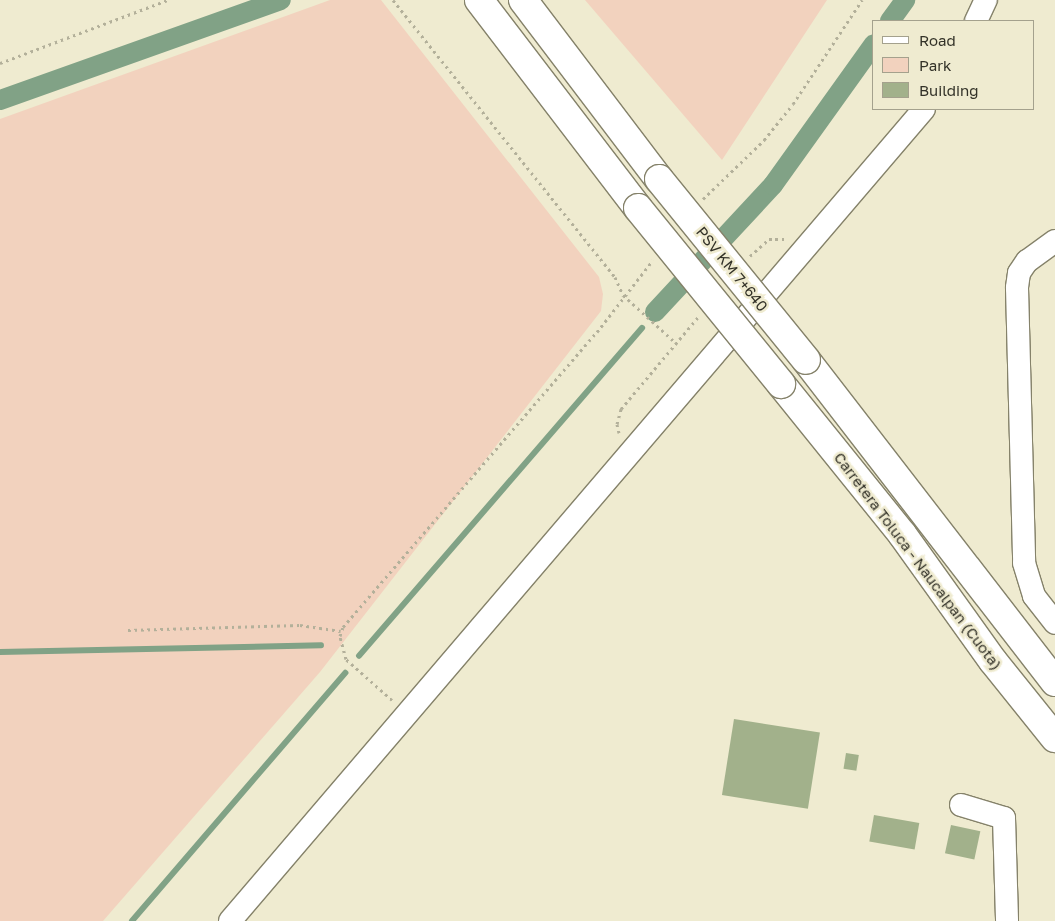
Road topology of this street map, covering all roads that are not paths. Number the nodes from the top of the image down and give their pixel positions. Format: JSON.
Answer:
{"nodes":[{"id":1,"x":479,"y":0,"type":"edge"},
{"id":2,"x":523,"y":0,"type":"edge"},
{"id":3,"x":986,"y":0,"type":"edge"},
{"id":4,"x":976,"y":20,"type":"edge"},
{"id":5,"x":923,"y":110,"type":"edge"},
{"id":6,"x":1055,"y":241,"type":"edge"},
{"id":7,"x":1055,"y":623,"type":"edge"},
{"id":8,"x":1055,"y":682,"type":"edge"},
{"id":9,"x":1053,"y":736,"type":"edge"},
{"id":10,"x":961,"y":805,"type":"dead end"},
{"id":11,"x":230,"y":921,"type":"edge"},
{"id":12,"x":1008,"y":921,"type":"edge"}],
"edges":[{"from":1,"to":9,"type":"highway","name":"Carretera Toluca - Naucalpan (Cuota)","bridge":true},
{"from":2,"to":8,"type":"highway","name":"PSV KM 7+640","bridge":true},
{"from":3,"to":4,"type":"street"},
{"from":5,"to":11,"type":"street"},
{"from":6,"to":7,"type":"street"},
{"from":10,"to":12,"type":"street"}]}
